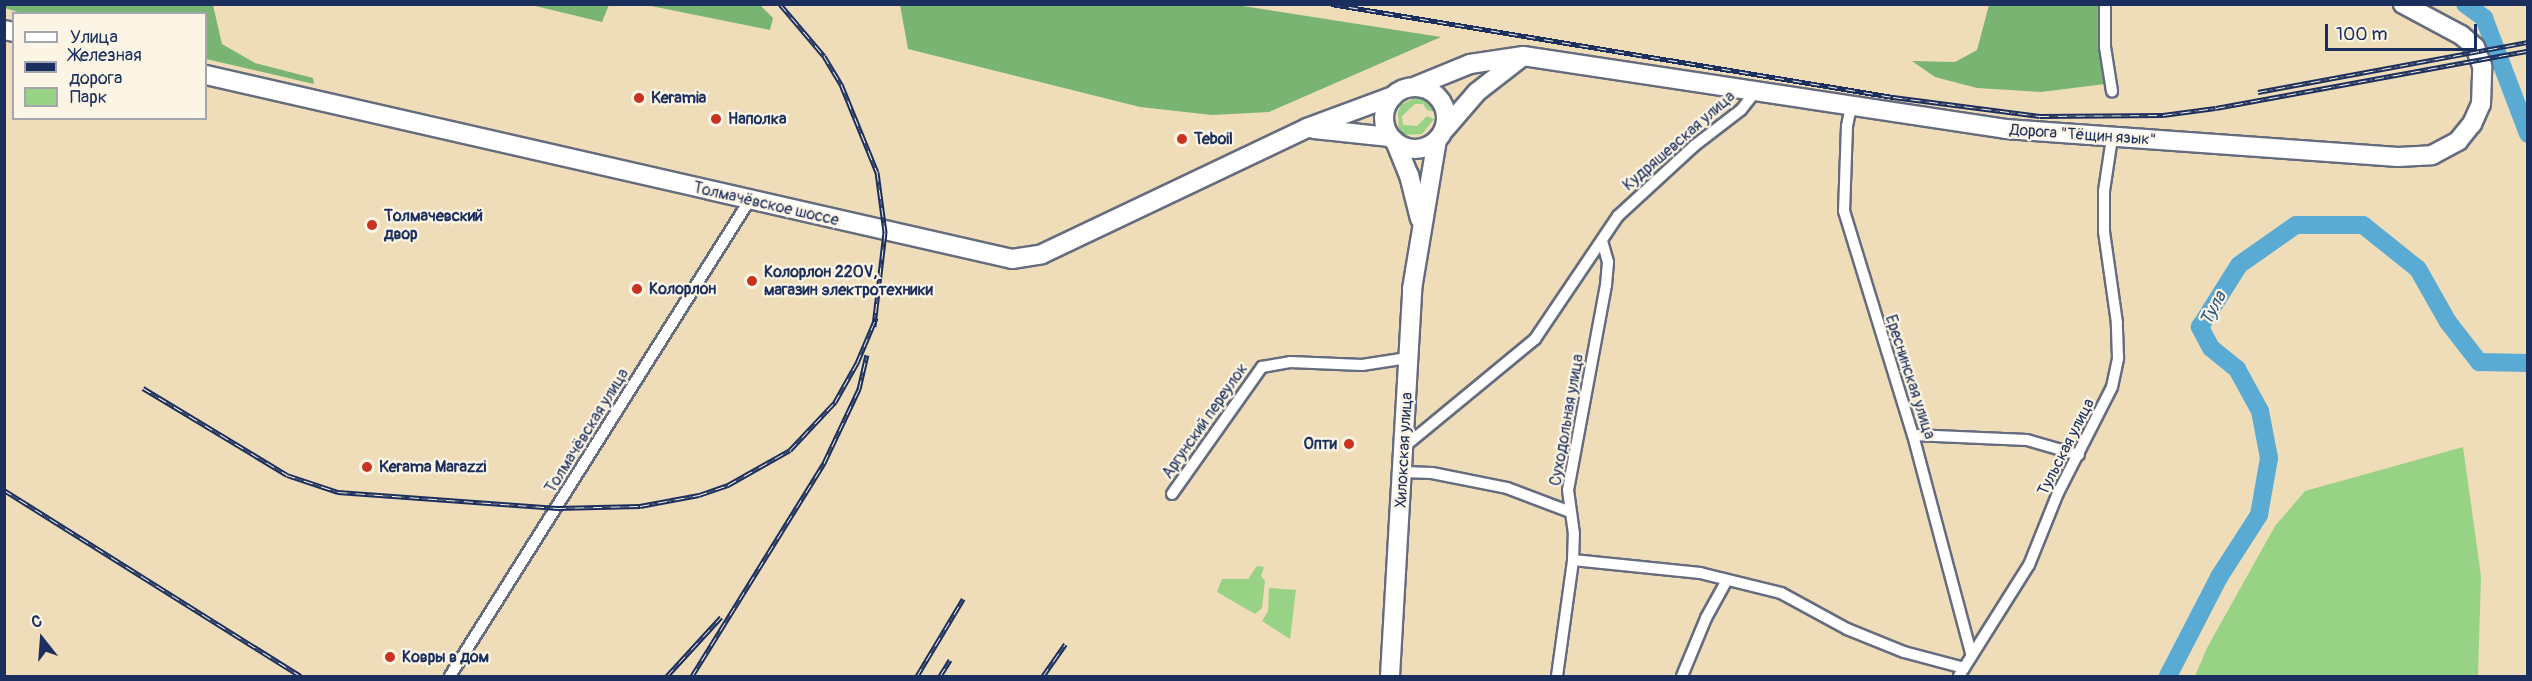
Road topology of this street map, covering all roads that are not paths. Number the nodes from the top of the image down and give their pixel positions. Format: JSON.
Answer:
{"nodes":[{"id":1,"x":2105,"y":4,"type":"edge"},
{"id":2,"x":2403,"y":4,"type":"edge"},
{"id":3,"x":1523,"y":56,"type":"junction"},
{"id":4,"x":207,"y":75,"type":"edge"},
{"id":5,"x":1416,"y":86,"type":"junction"},
{"id":6,"x":2112,"y":91,"type":"dead end"},
{"id":7,"x":1755,"y":92,"type":"junction"},
{"id":8,"x":1393,"y":96,"type":"junction"},
{"id":9,"x":1851,"y":107,"type":"junction"},
{"id":10,"x":1307,"y":128,"type":"junction"},
{"id":11,"x":1441,"y":135,"type":"junction"},
{"id":12,"x":2112,"y":138,"type":"junction"},
{"id":13,"x":1393,"y":139,"type":"junction"},
{"id":14,"x":749,"y":201,"type":"junction"},
{"id":15,"x":1421,"y":224,"type":"junction"},
{"id":16,"x":1602,"y":241,"type":"junction"},
{"id":17,"x":1407,"y":358,"type":"junction"},
{"id":18,"x":1913,"y":435,"type":"junction"},
{"id":19,"x":1404,"y":447,"type":"junction"},
{"id":20,"x":2079,"y":455,"type":"junction"},
{"id":21,"x":1403,"y":472,"type":"junction"},
{"id":22,"x":1172,"y":494,"type":"dead end"},
{"id":23,"x":1568,"y":511,"type":"junction"},
{"id":24,"x":1573,"y":560,"type":"junction"},
{"id":25,"x":1727,"y":580,"type":"junction"},
{"id":26,"x":1971,"y":654,"type":"junction"},
{"id":27,"x":1962,"y":672,"type":"edge"},
{"id":28,"x":450,"y":676,"type":"edge"},
{"id":29,"x":1390,"y":676,"type":"edge"},
{"id":30,"x":1557,"y":676,"type":"edge"},
{"id":31,"x":1682,"y":676,"type":"edge"}],
"edges":[{"from":1,"to":6,"type":"street"},
{"from":2,"to":12,"type":"main road","name":"Дорога \"Тёщин язык\""},
{"from":3,"to":5,"type":"main road","name":"Дорога \"Тёщин язык\""},
{"from":3,"to":7,"type":"main road","name":"Дорога \"Тёщин язык\""},
{"from":3,"to":11,"type":"main road"},
{"from":4,"to":14,"type":"main road","name":"Толмачёвское шоссе"},
{"from":5,"to":8,"type":"main road"},
{"from":5,"to":11,"type":"main road"},
{"from":7,"to":9,"type":"main road","name":"Дорога \"Тёщин язык\""},
{"from":7,"to":16,"type":"street","name":"Кудряшевская улица"},
{"from":8,"to":10,"type":"main road","name":"Толмачёвское шоссе"},
{"from":8,"to":13,"type":"main road"},
{"from":9,"to":12,"type":"main road","name":"Дорога \"Тёщин язык\""},
{"from":9,"to":18,"type":"street","name":"Ереснинская улица"},
{"from":10,"to":13,"type":"main road"},
{"from":10,"to":14,"type":"main road","name":"Толмачёвское шоссе"},
{"from":11,"to":13,"type":"main road"},
{"from":11,"to":15,"type":"main road"},
{"from":12,"to":20,"type":"street","name":"Тульская улица"},
{"from":13,"to":15,"type":"main road"},
{"from":14,"to":28,"type":"street","name":"Толмачёвская улица"},
{"from":15,"to":17,"type":"main road","name":"Хилокская улица"},
{"from":16,"to":19,"type":"street","name":"Кудряшевская улица"},
{"from":16,"to":23,"type":"street","name":"Суходольная улица"},
{"from":17,"to":19,"type":"main road","name":"Хилокская улица"},
{"from":17,"to":22,"type":"street","name":"Аргунский переулок"},
{"from":18,"to":20,"type":"street"},
{"from":18,"to":26,"type":"street","name":"Ереснинская улица"},
{"from":19,"to":21,"type":"main road","name":"Хилокская улица"},
{"from":20,"to":26,"type":"street","name":"Тульская улица"},
{"from":21,"to":23,"type":"street"},
{"from":21,"to":29,"type":"main road","name":"Хилокская улица"},
{"from":23,"to":24,"type":"street","name":"Суходольная улица"},
{"from":24,"to":25,"type":"street"},
{"from":24,"to":30,"type":"street","name":"Суходольная улица"},
{"from":25,"to":27,"type":"street"},
{"from":25,"to":31,"type":"street"},
{"from":26,"to":27,"type":"street","name":"Тульская улица"}]}
